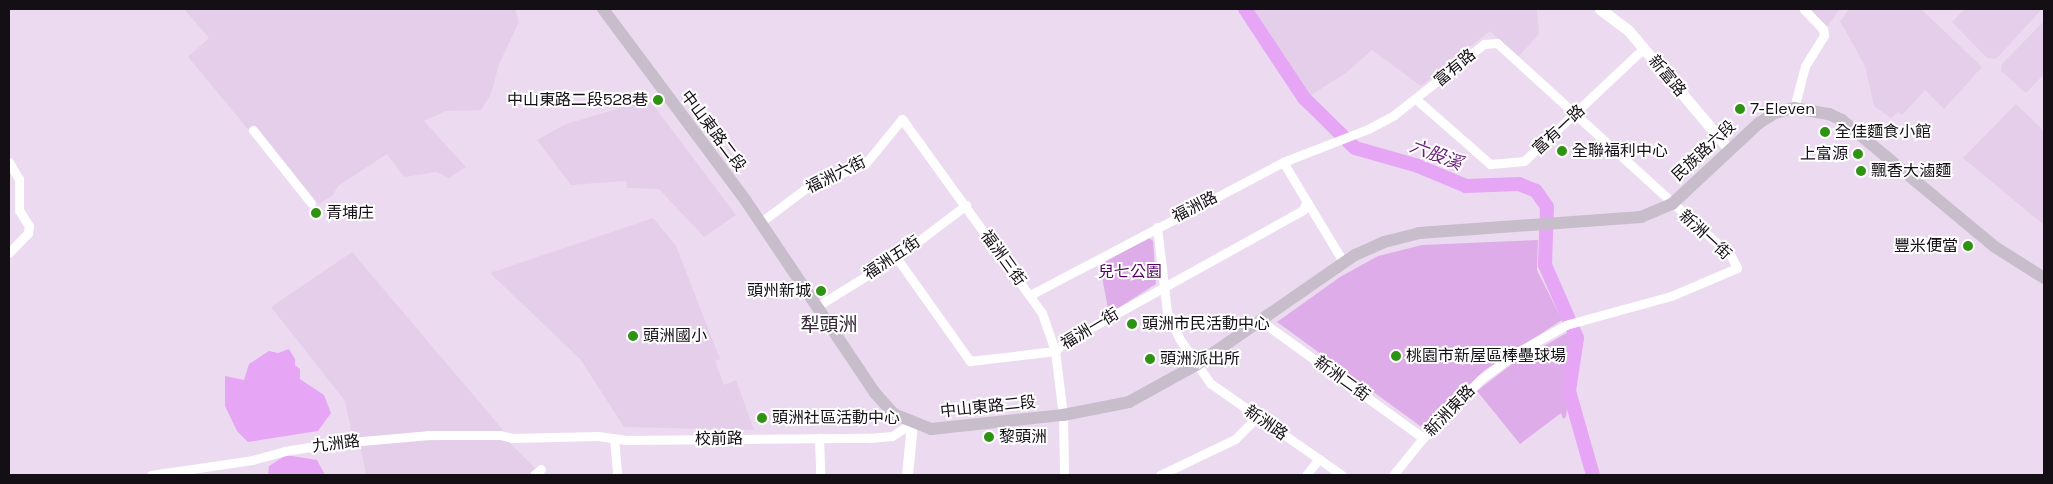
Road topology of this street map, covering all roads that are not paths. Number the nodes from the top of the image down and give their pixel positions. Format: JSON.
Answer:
{"nodes":[{"id":1,"x":603,"y":9,"type":"edge"},
{"id":2,"x":1600,"y":9,"type":"edge"},
{"id":3,"x":1804,"y":9,"type":"edge"},
{"id":4,"x":1644,"y":48,"type":"junction"},
{"id":5,"x":1417,"y":100,"type":"junction"},
{"id":6,"x":1794,"y":108,"type":"junction"},
{"id":7,"x":1574,"y":116,"type":"junction"},
{"id":8,"x":902,"y":119,"type":"joint"},
{"id":9,"x":253,"y":130,"type":"dead end"},
{"id":10,"x":1729,"y":149,"type":"junction"},
{"id":11,"x":9,"y":162,"type":"edge"},
{"id":12,"x":1283,"y":162,"type":"junction"},
{"id":13,"x":1306,"y":202,"type":"junction"},
{"id":14,"x":311,"y":203,"type":"dead end"},
{"id":15,"x":1672,"y":204,"type":"junction"},
{"id":16,"x":966,"y":205,"type":"junction"},
{"id":17,"x":761,"y":222,"type":"junction"},
{"id":18,"x":1157,"y":227,"type":"junction"},
{"id":19,"x":1419,"y":234,"type":"joint"},
{"id":20,"x":9,"y":253,"type":"edge"},
{"id":21,"x":896,"y":257,"type":"junction"},
{"id":22,"x":1344,"y":262,"type":"junction"},
{"id":23,"x":1737,"y":268,"type":"joint"},
{"id":24,"x":2044,"y":278,"type":"edge"},
{"id":25,"x":1164,"y":287,"type":"junction"},
{"id":26,"x":1030,"y":295,"type":"junction"},
{"id":27,"x":816,"y":307,"type":"junction"},
{"id":28,"x":1261,"y":321,"type":"junction"},
{"id":29,"x":1055,"y":351,"type":"junction"},
{"id":30,"x":1196,"y":365,"type":"junction"},
{"id":31,"x":1063,"y":415,"type":"junction"},
{"id":32,"x":1257,"y":417,"type":"junction"},
{"id":33,"x":912,"y":423,"type":"junction"},
{"id":34,"x":523,"y":438,"type":"joint"},
{"id":35,"x":614,"y":438,"type":"junction"},
{"id":36,"x":819,"y":438,"type":"junction"},
{"id":37,"x":1423,"y":438,"type":"junction"},
{"id":38,"x":1319,"y":459,"type":"junction"},
{"id":39,"x":151,"y":475,"type":"edge"},
{"id":40,"x":617,"y":475,"type":"edge"},
{"id":41,"x":820,"y":475,"type":"edge"},
{"id":42,"x":907,"y":475,"type":"edge"},
{"id":43,"x":1064,"y":475,"type":"edge"},
{"id":44,"x":1160,"y":475,"type":"edge"},
{"id":45,"x":1306,"y":475,"type":"edge"},
{"id":46,"x":1342,"y":475,"type":"edge"},
{"id":47,"x":1393,"y":475,"type":"edge"}],
"edges":[{"from":1,"to":17,"type":"main road","name":"中山東路二段"},
{"from":2,"to":4,"type":"street","name":"新富路"},
{"from":3,"to":6,"type":"street"},
{"from":4,"to":7,"type":"street","name":"富有一路"},
{"from":4,"to":10,"type":"street","name":"新富路"},
{"from":5,"to":7,"type":"street","name":"富有一路"},
{"from":5,"to":7,"type":"street","name":"富有路"},
{"from":5,"to":12,"type":"street","name":"富有路"},
{"from":6,"to":10,"type":"main road","name":"民族路六段"},
{"from":6,"to":24,"type":"main road","name":"民族路六段"},
{"from":7,"to":15,"type":"street","name":"富有路"},
{"from":8,"to":16,"type":"street","name":"福洲三街"},
{"from":8,"to":17,"type":"street","name":"福洲六街"},
{"from":9,"to":14,"type":"street"},
{"from":10,"to":15,"type":"main road","name":"民族路六段"},
{"from":11,"to":20,"type":"street"},
{"from":12,"to":13,"type":"street"},
{"from":12,"to":18,"type":"street","name":"福洲路"},
{"from":13,"to":22,"type":"street"},
{"from":13,"to":25,"type":"street","name":"福洲一街"},
{"from":15,"to":19,"type":"main road","name":"民族路六段"},
{"from":15,"to":23,"type":"street","name":"新洲一街"},
{"from":16,"to":21,"type":"street","name":"福洲五街"},
{"from":16,"to":26,"type":"street","name":"福洲三街"},
{"from":17,"to":27,"type":"main road","name":"中山東路二段"},
{"from":18,"to":25,"type":"street","name":"福洲路"},
{"from":18,"to":26,"type":"street"},
{"from":19,"to":22,"type":"main road","name":"中山東路二段"},
{"from":21,"to":27,"type":"street","name":"福洲五街"},
{"from":21,"to":29,"type":"street","name":"福洲一街"},
{"from":22,"to":28,"type":"main road","name":"中山東路二段"},
{"from":23,"to":37,"type":"street","name":"新洲東路"},
{"from":25,"to":29,"type":"street","name":"福洲一街"},
{"from":25,"to":30,"type":"street","name":"福洲路"},
{"from":26,"to":29,"type":"street","name":"福洲三街"},
{"from":27,"to":33,"type":"main road","name":"中山東路二段"},
{"from":28,"to":30,"type":"main road","name":"中山東路二段"},
{"from":28,"to":37,"type":"street","name":"新洲二街"},
{"from":29,"to":31,"type":"street","name":"福洲三街"},
{"from":30,"to":31,"type":"main road","name":"中山東路二段"},
{"from":30,"to":32,"type":"street","name":"新洲路"},
{"from":31,"to":33,"type":"main road","name":"中山東路二段"},
{"from":31,"to":43,"type":"street","name":"福洲三街"},
{"from":32,"to":38,"type":"street","name":"新洲路"},
{"from":32,"to":44,"type":"street"},
{"from":33,"to":36,"type":"street","name":"校前路"},
{"from":33,"to":42,"type":"street"},
{"from":34,"to":35,"type":"street","name":"校前路"},
{"from":34,"to":39,"type":"street","name":"九洲路"},
{"from":35,"to":36,"type":"street","name":"校前路"},
{"from":35,"to":40,"type":"street"},
{"from":36,"to":41,"type":"street"},
{"from":37,"to":47,"type":"street","name":"新洲東路"},
{"from":38,"to":45,"type":"street"},
{"from":38,"to":46,"type":"street","name":"新洲路"}]}
